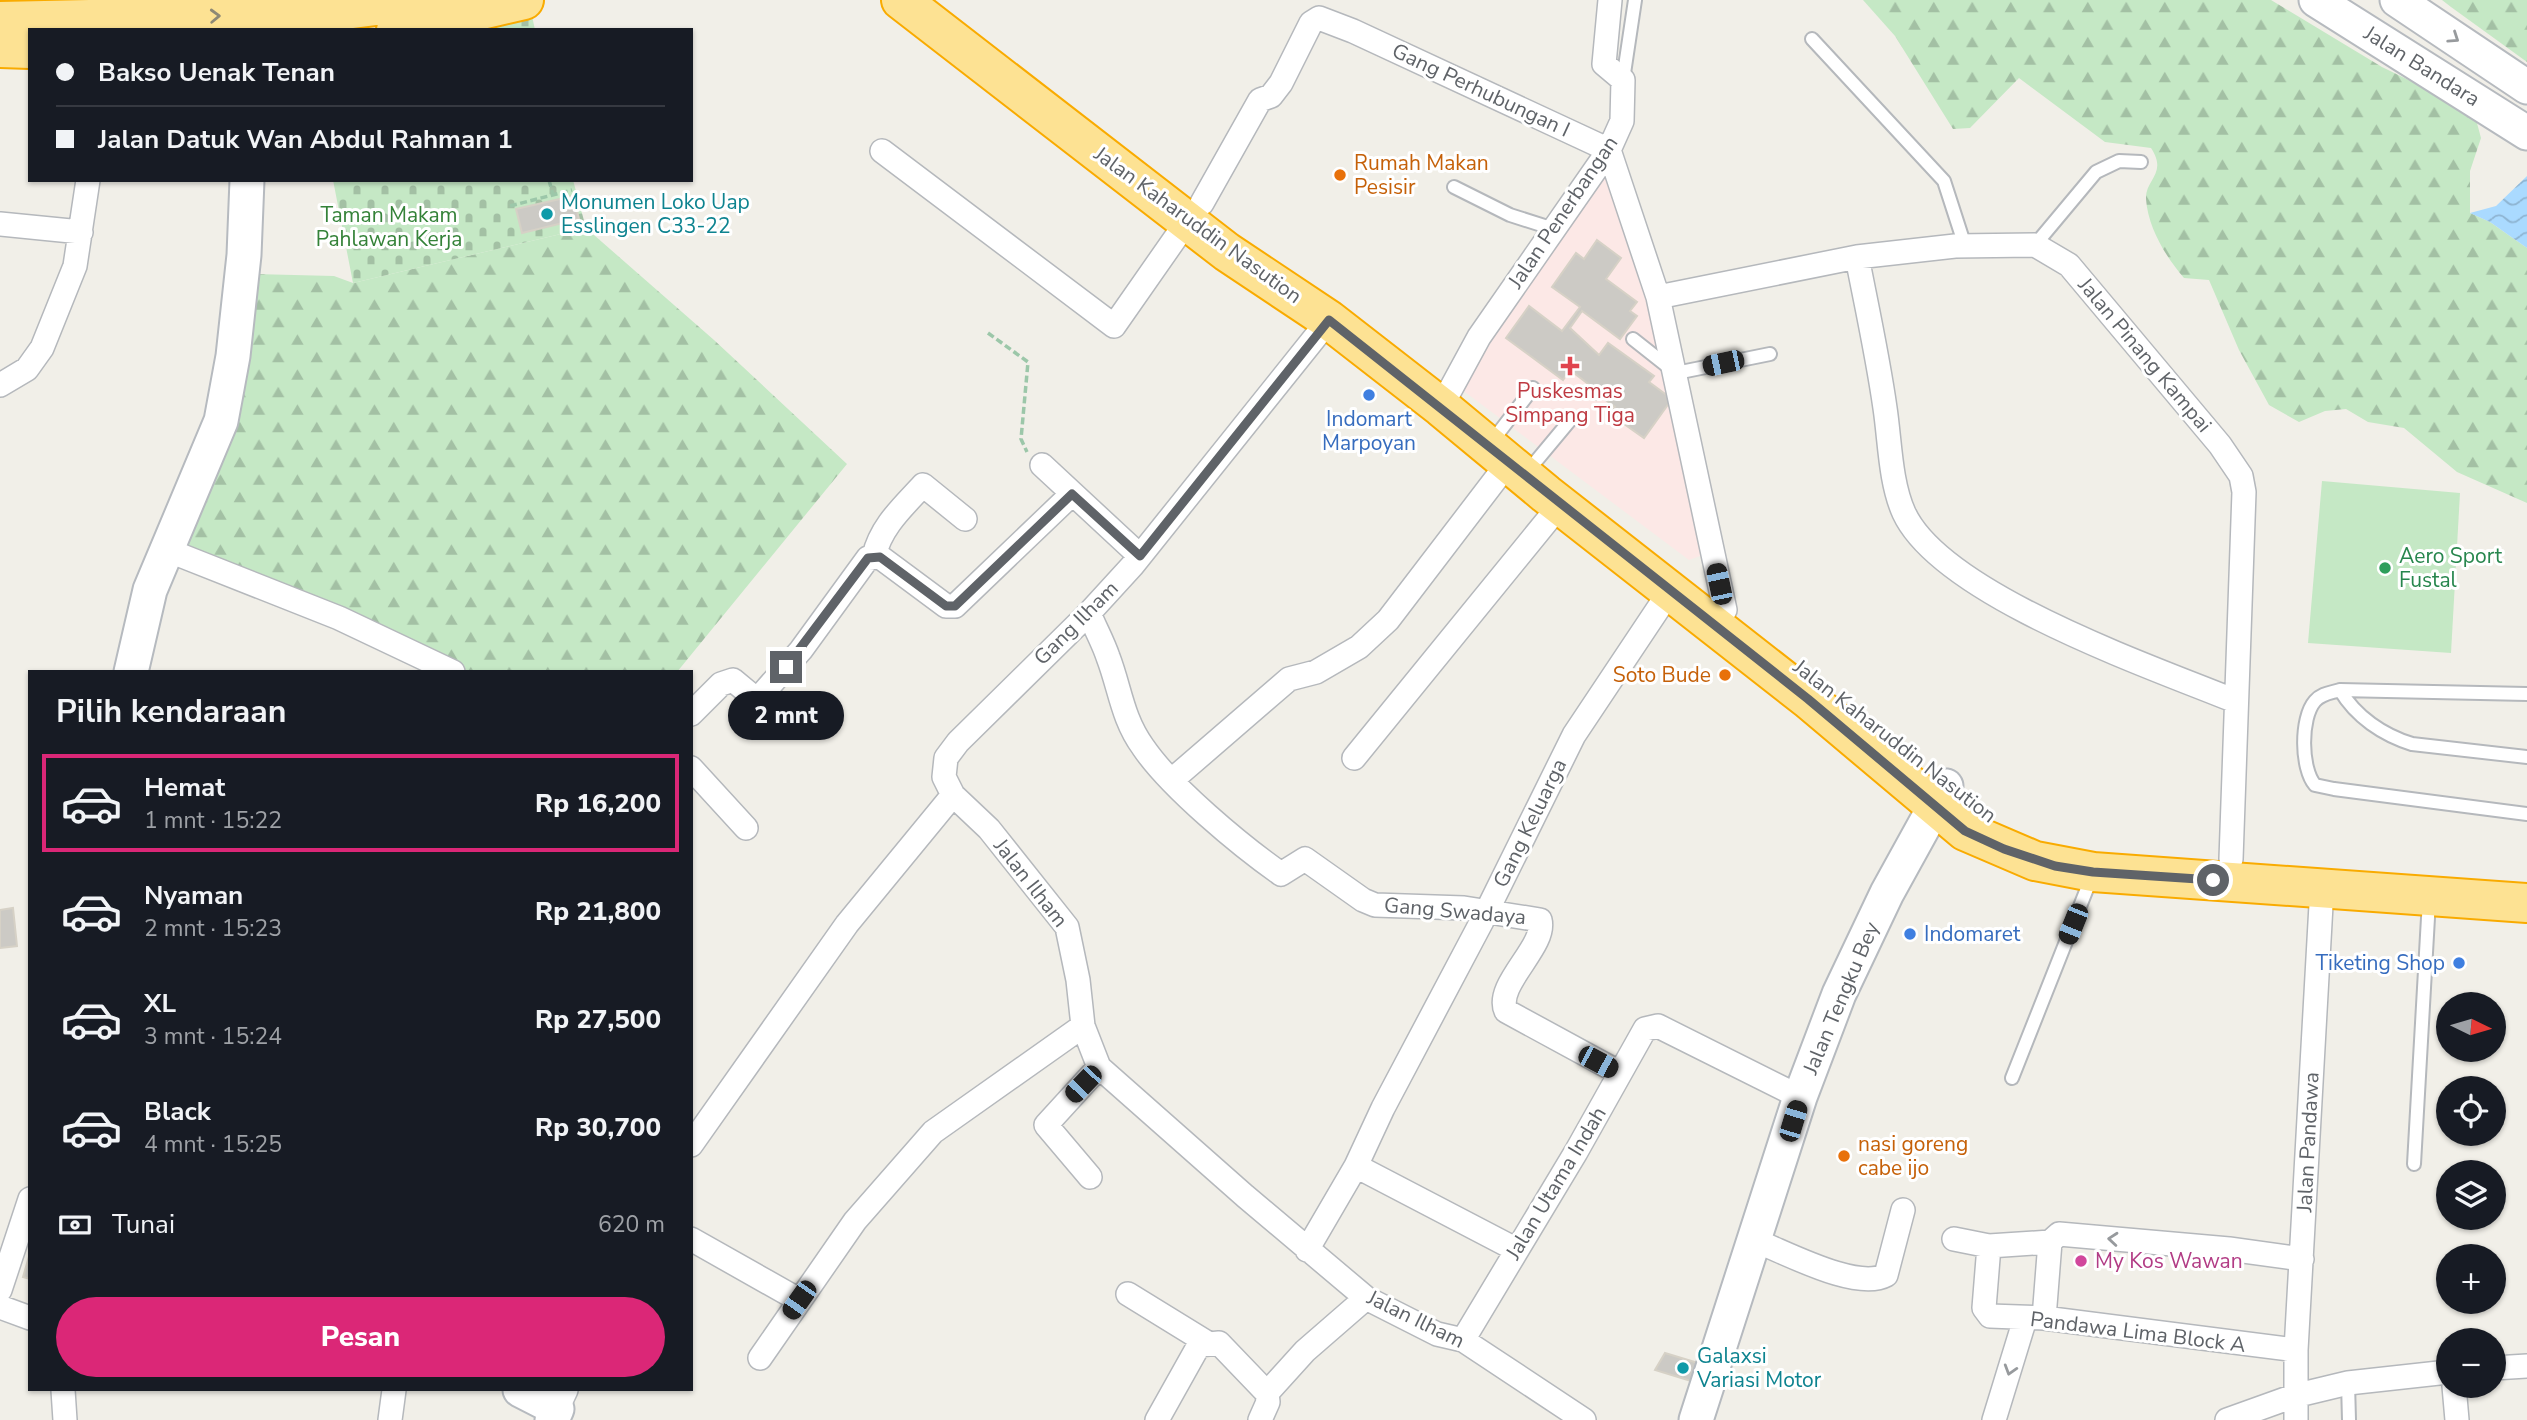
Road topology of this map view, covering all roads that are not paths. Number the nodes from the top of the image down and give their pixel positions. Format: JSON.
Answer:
{"nodes":[{"id":1,"x":422,"y":0,"type":"edge"},
{"id":2,"x":901,"y":0,"type":"edge"},
{"id":3,"x":937,"y":0,"type":"edge"},
{"id":4,"x":1610,"y":0,"type":"edge"},
{"id":5,"x":1635,"y":0,"type":"edge"},
{"id":6,"x":2316,"y":0,"type":"edge"},
{"id":7,"x":2398,"y":0,"type":"edge"},
{"id":8,"x":143,"y":9,"type":"edge"},
{"id":9,"x":502,"y":9,"type":"edge"},
{"id":10,"x":55,"y":28,"type":"edge"},
{"id":11,"x":406,"y":28,"type":"edge"},
{"id":12,"x":28,"y":34,"type":"edge"},
{"id":13,"x":9,"y":38,"type":"edge"},
{"id":14,"x":1812,"y":39,"type":"dead end"},
{"id":15,"x":1623,"y":80,"type":"junction"},
{"id":16,"x":2526,"y":87,"type":"edge"},
{"id":17,"x":2527,"y":133,"type":"edge"},
{"id":18,"x":1608,"y":150,"type":"junction"},
{"id":19,"x":882,"y":151,"type":"dead end"},
{"id":20,"x":2141,"y":162,"type":"dead end"},
{"id":21,"x":88,"y":182,"type":"edge"},
{"id":22,"x":247,"y":182,"type":"edge"},
{"id":23,"x":1454,"y":187,"type":"dead end"},
{"id":24,"x":1195,"y":211,"type":"junction"},
{"id":25,"x":0,"y":225,"type":"edge"},
{"id":26,"x":1554,"y":229,"type":"junction"},
{"id":27,"x":81,"y":232,"type":"junction"},
{"id":28,"x":2035,"y":245,"type":"junction"},
{"id":29,"x":1965,"y":246,"type":"junction"},
{"id":30,"x":1857,"y":257,"type":"junction"},
{"id":31,"x":1658,"y":296,"type":"junction"},
{"id":32,"x":1329,"y":320,"type":"junction"},
{"id":33,"x":1633,"y":339,"type":"dead end"},
{"id":34,"x":1770,"y":354,"type":"dead end"},
{"id":35,"x":1676,"y":373,"type":"junction"},
{"id":36,"x":0,"y":385,"type":"edge"},
{"id":37,"x":1533,"y":388,"type":"dead end"},
{"id":38,"x":1446,"y":400,"type":"junction"},
{"id":39,"x":1572,"y":418,"type":"dead end"},
{"id":40,"x":1515,"y":451,"type":"junction"},
{"id":41,"x":1042,"y":465,"type":"road end"},
{"id":42,"x":1072,"y":494,"type":"junction"},
{"id":43,"x":1560,"y":505,"type":"junction"},
{"id":44,"x":965,"y":519,"type":"dead end"},
{"id":45,"x":167,"y":550,"type":"junction"},
{"id":46,"x":874,"y":556,"type":"junction"},
{"id":47,"x":1140,"y":556,"type":"junction"},
{"id":48,"x":1670,"y":591,"type":"junction"},
{"id":49,"x":1089,"y":613,"type":"junction"},
{"id":50,"x":1720,"y":618,"type":"junction"},
{"id":51,"x":131,"y":670,"type":"edge"},
{"id":52,"x":449,"y":670,"type":"edge"},
{"id":53,"x":2340,"y":691,"type":"junction"},
{"id":54,"x":2527,"y":694,"type":"edge"},
{"id":55,"x":2235,"y":701,"type":"junction"},
{"id":56,"x":693,"y":711,"type":"edge"},
{"id":57,"x":2527,"y":757,"type":"edge"},
{"id":58,"x":1354,"y":758,"type":"dead end"},
{"id":59,"x":693,"y":770,"type":"edge"},
{"id":60,"x":1172,"y":780,"type":"junction"},
{"id":61,"x":953,"y":795,"type":"junction"},
{"id":62,"x":1940,"y":795,"type":"junction"},
{"id":63,"x":2527,"y":814,"type":"edge"},
{"id":64,"x":746,"y":828,"type":"dead end"},
{"id":65,"x":2231,"y":859,"type":"junction"},
{"id":66,"x":2093,"y":872,"type":"junction"},
{"id":67,"x":2527,"y":881,"type":"edge"},
{"id":68,"x":2322,"y":887,"type":"junction"},
{"id":69,"x":2429,"y":896,"type":"junction"},
{"id":70,"x":2527,"y":903,"type":"edge"},
{"id":71,"x":1487,"y":911,"type":"junction"},
{"id":72,"x":1083,"y":1026,"type":"junction"},
{"id":73,"x":1099,"y":1067,"type":"junction"},
{"id":74,"x":1620,"y":1073,"type":"junction"},
{"id":75,"x":2012,"y":1079,"type":"dead end"},
{"id":76,"x":1800,"y":1097,"type":"junction"},
{"id":77,"x":695,"y":1130,"type":"edge"},
{"id":78,"x":2414,"y":1164,"type":"dead end"},
{"id":79,"x":1356,"y":1166,"type":"junction"},
{"id":80,"x":1090,"y":1177,"type":"dead end"},
{"id":81,"x":28,"y":1205,"type":"edge"},
{"id":82,"x":1903,"y":1210,"type":"dead end"},
{"id":83,"x":1954,"y":1239,"type":"dead end"},
{"id":84,"x":693,"y":1240,"type":"edge"},
{"id":85,"x":1756,"y":1241,"type":"junction"},
{"id":86,"x":2050,"y":1242,"type":"junction"},
{"id":87,"x":1989,"y":1246,"type":"junction"},
{"id":88,"x":1307,"y":1250,"type":"junction"},
{"id":89,"x":1517,"y":1250,"type":"junction"},
{"id":90,"x":2302,"y":1259,"type":"junction"},
{"id":91,"x":0,"y":1290,"type":"edge"},
{"id":92,"x":1128,"y":1294,"type":"dead end"},
{"id":93,"x":1366,"y":1298,"type":"junction"},
{"id":94,"x":799,"y":1300,"type":"junction"},
{"id":95,"x":0,"y":1307,"type":"edge"},
{"id":96,"x":28,"y":1317,"type":"edge"},
{"id":97,"x":2035,"y":1319,"type":"junction"},
{"id":98,"x":1463,"y":1340,"type":"junction"},
{"id":99,"x":1206,"y":1342,"type":"junction"},
{"id":100,"x":2296,"y":1350,"type":"junction"},
{"id":101,"x":760,"y":1358,"type":"dead end"},
{"id":102,"x":2527,"y":1366,"type":"edge"},
{"id":103,"x":2506,"y":1367,"type":"edge"},
{"id":104,"x":2436,"y":1373,"type":"edge"},
{"id":105,"x":2348,"y":1384,"type":"junction"},
{"id":106,"x":63,"y":1391,"type":"edge"},
{"id":107,"x":394,"y":1391,"type":"edge"},
{"id":108,"x":522,"y":1391,"type":"edge"},
{"id":109,"x":1268,"y":1393,"type":"junction"},
{"id":110,"x":2294,"y":1396,"type":"junction"},
{"id":111,"x":2455,"y":1398,"type":"edge"},
{"id":112,"x":558,"y":1406,"type":"edge"},
{"id":113,"x":65,"y":1420,"type":"edge"},
{"id":114,"x":390,"y":1420,"type":"edge"},
{"id":115,"x":1157,"y":1420,"type":"edge"},
{"id":116,"x":1260,"y":1420,"type":"edge"},
{"id":117,"x":1584,"y":1420,"type":"edge"},
{"id":118,"x":1696,"y":1420,"type":"edge"},
{"id":119,"x":1994,"y":1420,"type":"edge"},
{"id":120,"x":2227,"y":1420,"type":"edge"},
{"id":121,"x":2296,"y":1420,"type":"edge"},
{"id":122,"x":2349,"y":1420,"type":"edge"},
{"id":123,"x":2457,"y":1420,"type":"edge"}],
"edges":[{"from":8,"to":1,"type":"highway","one_way":true},
{"from":2,"to":24,"type":"highway","name":"Jalan Kaharuddin Nasution"},
{"from":3,"to":24,"type":"highway","name":"Jalan Kaharuddin Nasution"},
{"from":4,"to":15,"type":"street"},
{"from":5,"to":15,"type":"lane","name":"Jalan Penerbangan"},
{"from":6,"to":17,"type":"street","name":"Jalan Bandara"},
{"from":7,"to":16,"type":"street","name":"Jalan Bandara","one_way":true},
{"from":8,"to":10,"type":"highway"},
{"from":9,"to":11,"type":"highway"},
{"from":12,"to":13,"type":"highway"},
{"from":14,"to":29,"type":"lane"},
{"from":15,"to":18,"type":"street","name":"Jalan Penerbangan"},
{"from":18,"to":24,"type":"street","name":"Gang Perhubungan I"},
{"from":18,"to":26,"type":"street","name":"Jalan Penerbangan"},
{"from":18,"to":31,"type":"street"},
{"from":19,"to":24,"type":"street"},
{"from":20,"to":28,"type":"lane"},
{"from":21,"to":27,"type":"street"},
{"from":22,"to":45,"type":"street"},
{"from":23,"to":26,"type":"lane"},
{"from":24,"to":32,"type":"highway","name":"Jalan Kaharuddin Nasution"},
{"from":24,"to":38,"type":"highway","name":"Jalan Kaharuddin Nasution"},
{"from":25,"to":27,"type":"street"},
{"from":26,"to":38,"type":"street","name":"Jalan Penerbangan"},
{"from":27,"to":36,"type":"street"},
{"from":28,"to":29,"type":"street"},
{"from":28,"to":55,"type":"street","name":"Jalan Pinang Kampai"},
{"from":29,"to":30,"type":"street"},
{"from":30,"to":31,"type":"street"},
{"from":30,"to":55,"type":"street"},
{"from":31,"to":35,"type":"street"},
{"from":32,"to":38,"type":"highway","name":"Jalan Kaharuddin Nasution"},
{"from":32,"to":47,"type":"street","name":"Gang Ilham"},
{"from":33,"to":35,"type":"lane"},
{"from":34,"to":35,"type":"lane"},
{"from":35,"to":50,"type":"street"},
{"from":37,"to":40,"type":"lane"},
{"from":38,"to":40,"type":"highway","name":"Jalan Kaharuddin Nasution"},
{"from":39,"to":40,"type":"lane"},
{"from":40,"to":43,"type":"highway","name":"Jalan Kaharuddin Nasution"},
{"from":40,"to":50,"type":"highway","name":"Jalan Kaharuddin Nasution"},
{"from":40,"to":60,"type":"street"},
{"from":41,"to":42,"type":"street"},
{"from":42,"to":46,"type":"street"},
{"from":42,"to":47,"type":"street"},
{"from":43,"to":48,"type":"highway","name":"Jalan Kaharuddin Nasution"},
{"from":43,"to":58,"type":"street"},
{"from":44,"to":46,"type":"street"},
{"from":45,"to":51,"type":"street"},
{"from":45,"to":52,"type":"street"},
{"from":46,"to":56,"type":"street"},
{"from":47,"to":49,"type":"street","name":"Gang Ilham"},
{"from":48,"to":50,"type":"highway","name":"Jalan Kaharuddin Nasution"},
{"from":48,"to":71,"type":"street","name":"Gang Keluarga"},
{"from":49,"to":60,"type":"street","name":"Gang Swadaya"},
{"from":49,"to":61,"type":"street","name":"Gang Ilham"},
{"from":50,"to":62,"type":"highway","name":"Jalan Kaharuddin Nasution"},
{"from":53,"to":54,"type":"lane"},
{"from":53,"to":57,"type":"lane"},
{"from":53,"to":63,"type":"lane"},
{"from":55,"to":65,"type":"street","name":"Jalan Pinang Kampai"},
{"from":59,"to":64,"type":"street"},
{"from":60,"to":71,"type":"street","name":"Gang Swadaya"},
{"from":61,"to":72,"type":"street","name":"Jalan Ilham"},
{"from":61,"to":77,"type":"street"},
{"from":62,"to":65,"type":"highway","name":"Jalan Kaharuddin Nasution"},
{"from":62,"to":66,"type":"highway","name":"Jalan Kaharuddin Nasution"},
{"from":62,"to":76,"type":"street","name":"Jalan Tengku Bey"},
{"from":65,"to":67,"type":"highway","name":"Jalan Kaharuddin Nasution"},
{"from":66,"to":68,"type":"highway","name":"Jalan Kaharuddin Nasution"},
{"from":66,"to":75,"type":"lane"},
{"from":68,"to":69,"type":"highway","name":"Jalan Kaharuddin Nasution"},
{"from":68,"to":90,"type":"street","name":"Jalan Pandawa"},
{"from":69,"to":70,"type":"highway","name":"Jalan Kaharuddin Nasution"},
{"from":69,"to":78,"type":"lane"},
{"from":71,"to":74,"type":"street","name":"Gang Swadaya"},
{"from":71,"to":79,"type":"street","name":"Gang Keluarga"},
{"from":72,"to":73,"type":"street","name":"Jalan Ilham"},
{"from":72,"to":94,"type":"street"},
{"from":73,"to":80,"type":"street"},
{"from":73,"to":88,"type":"street","name":"Jalan Ilham"},
{"from":74,"to":76,"type":"street","name":"Jalan Utama Indah"},
{"from":74,"to":89,"type":"street","name":"Jalan Utama Indah"},
{"from":76,"to":85,"type":"street","name":"Jalan Tengku Bey"},
{"from":79,"to":88,"type":"street","name":"Gang Keluarga"},
{"from":79,"to":89,"type":"street"},
{"from":81,"to":91,"type":"street"},
{"from":82,"to":85,"type":"street"},
{"from":83,"to":87,"type":"street"},
{"from":84,"to":94,"type":"street"},
{"from":85,"to":118,"type":"street","name":"Jalan Tengku Bey"},
{"from":86,"to":87,"type":"street"},
{"from":90,"to":86,"type":"street","one_way":true},
{"from":86,"to":97,"type":"street"},
{"from":87,"to":97,"type":"street","name":"Pandawa Lima Block A"},
{"from":88,"to":93,"type":"street","name":"Jalan Ilham"},
{"from":89,"to":98,"type":"street","name":"Jalan Utama Indah"},
{"from":90,"to":100,"type":"street","name":"Jalan Pandawa"},
{"from":92,"to":99,"type":"street"},
{"from":93,"to":98,"type":"street","name":"Jalan Ilham"},
{"from":93,"to":109,"type":"street"},
{"from":94,"to":101,"type":"street"},
{"from":95,"to":96,"type":"street"},
{"from":97,"to":100,"type":"street","name":"Pandawa Lima Block A"},
{"from":97,"to":119,"type":"street","one_way":true},
{"from":98,"to":117,"type":"street","name":"Jalan Ilham"},
{"from":99,"to":109,"type":"street"},
{"from":99,"to":115,"type":"street"},
{"from":100,"to":110,"type":"street","name":"Jalan Pandawa"},
{"from":102,"to":103,"type":"street"},
{"from":104,"to":105,"type":"street"},
{"from":105,"to":110,"type":"street"},
{"from":105,"to":122,"type":"lane"},
{"from":106,"to":113,"type":"street"},
{"from":107,"to":114,"type":"street"},
{"from":108,"to":112,"type":"street"},
{"from":109,"to":116,"type":"street"},
{"from":110,"to":120,"type":"street"},
{"from":110,"to":121,"type":"street","name":"Jalan Pandawa"},
{"from":111,"to":123,"type":"street"}]}
